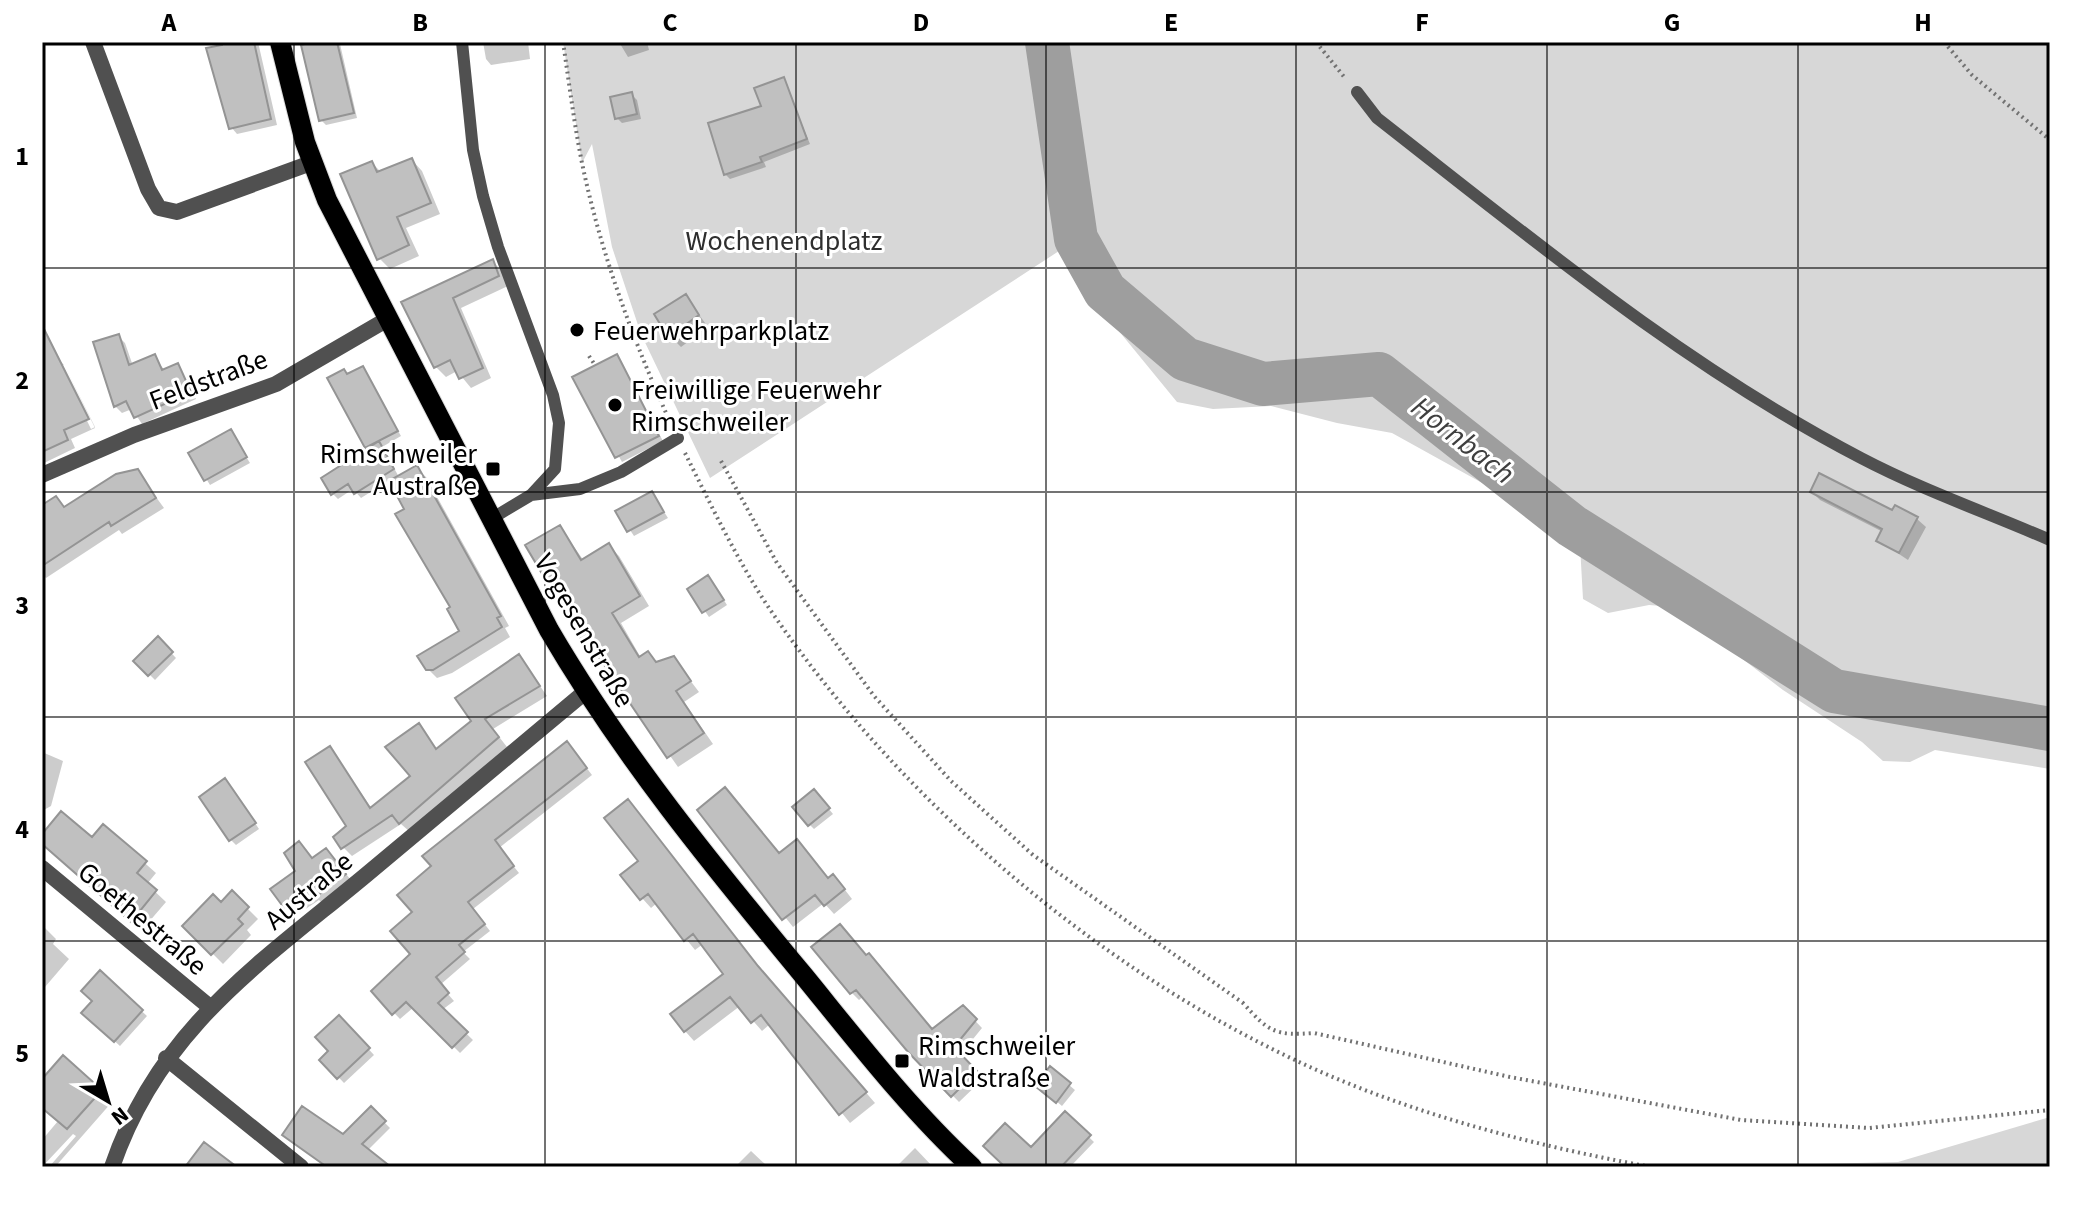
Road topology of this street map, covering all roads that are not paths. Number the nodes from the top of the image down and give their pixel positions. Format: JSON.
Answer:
{"nodes":[{"id":1,"x":93,"y":42,"type":"edge"},
{"id":2,"x":280,"y":42,"type":"edge"},
{"id":3,"x":462,"y":42,"type":"edge"},
{"id":4,"x":1357,"y":92,"type":"road end"},
{"id":5,"x":311,"y":163,"type":"junction"},
{"id":6,"x":386,"y":320,"type":"junction"},
{"id":7,"x":678,"y":438,"type":"road end"},
{"id":8,"x":42,"y":475,"type":"edge"},
{"id":9,"x":531,"y":495,"type":"junction"},
{"id":10,"x":491,"y":519,"type":"junction"},
{"id":11,"x":2050,"y":540,"type":"edge"},
{"id":12,"x":585,"y":692,"type":"junction"},
{"id":13,"x":42,"y":868,"type":"edge"},
{"id":14,"x":211,"y":1008,"type":"junction"},
{"id":15,"x":166,"y":1058,"type":"junction"},
{"id":16,"x":112,"y":1167,"type":"edge"},
{"id":17,"x":301,"y":1167,"type":"edge"},
{"id":18,"x":972,"y":1167,"type":"edge"}],
"edges":[{"from":1,"to":5,"type":"street"},
{"from":2,"to":5,"type":"main road","name":"Vogesenstraße"},
{"from":3,"to":9,"type":"lane"},
{"from":4,"to":11,"type":"lane"},
{"from":5,"to":6,"type":"main road","name":"Vogesenstraße"},
{"from":6,"to":8,"type":"street","name":"Feldstraße"},
{"from":6,"to":10,"type":"main road","name":"Vogesenstraße"},
{"from":7,"to":9,"type":"lane"},
{"from":9,"to":10,"type":"lane"},
{"from":10,"to":12,"type":"main road","name":"Vogesenstraße"},
{"from":12,"to":14,"type":"street","name":"Austraße"},
{"from":12,"to":18,"type":"main road","name":"Vogesenstraße"},
{"from":13,"to":14,"type":"street","name":"Goethestraße"},
{"from":14,"to":15,"type":"street","name":"Austraße"},
{"from":15,"to":16,"type":"street","name":"Austraße"},
{"from":15,"to":17,"type":"street"}]}
